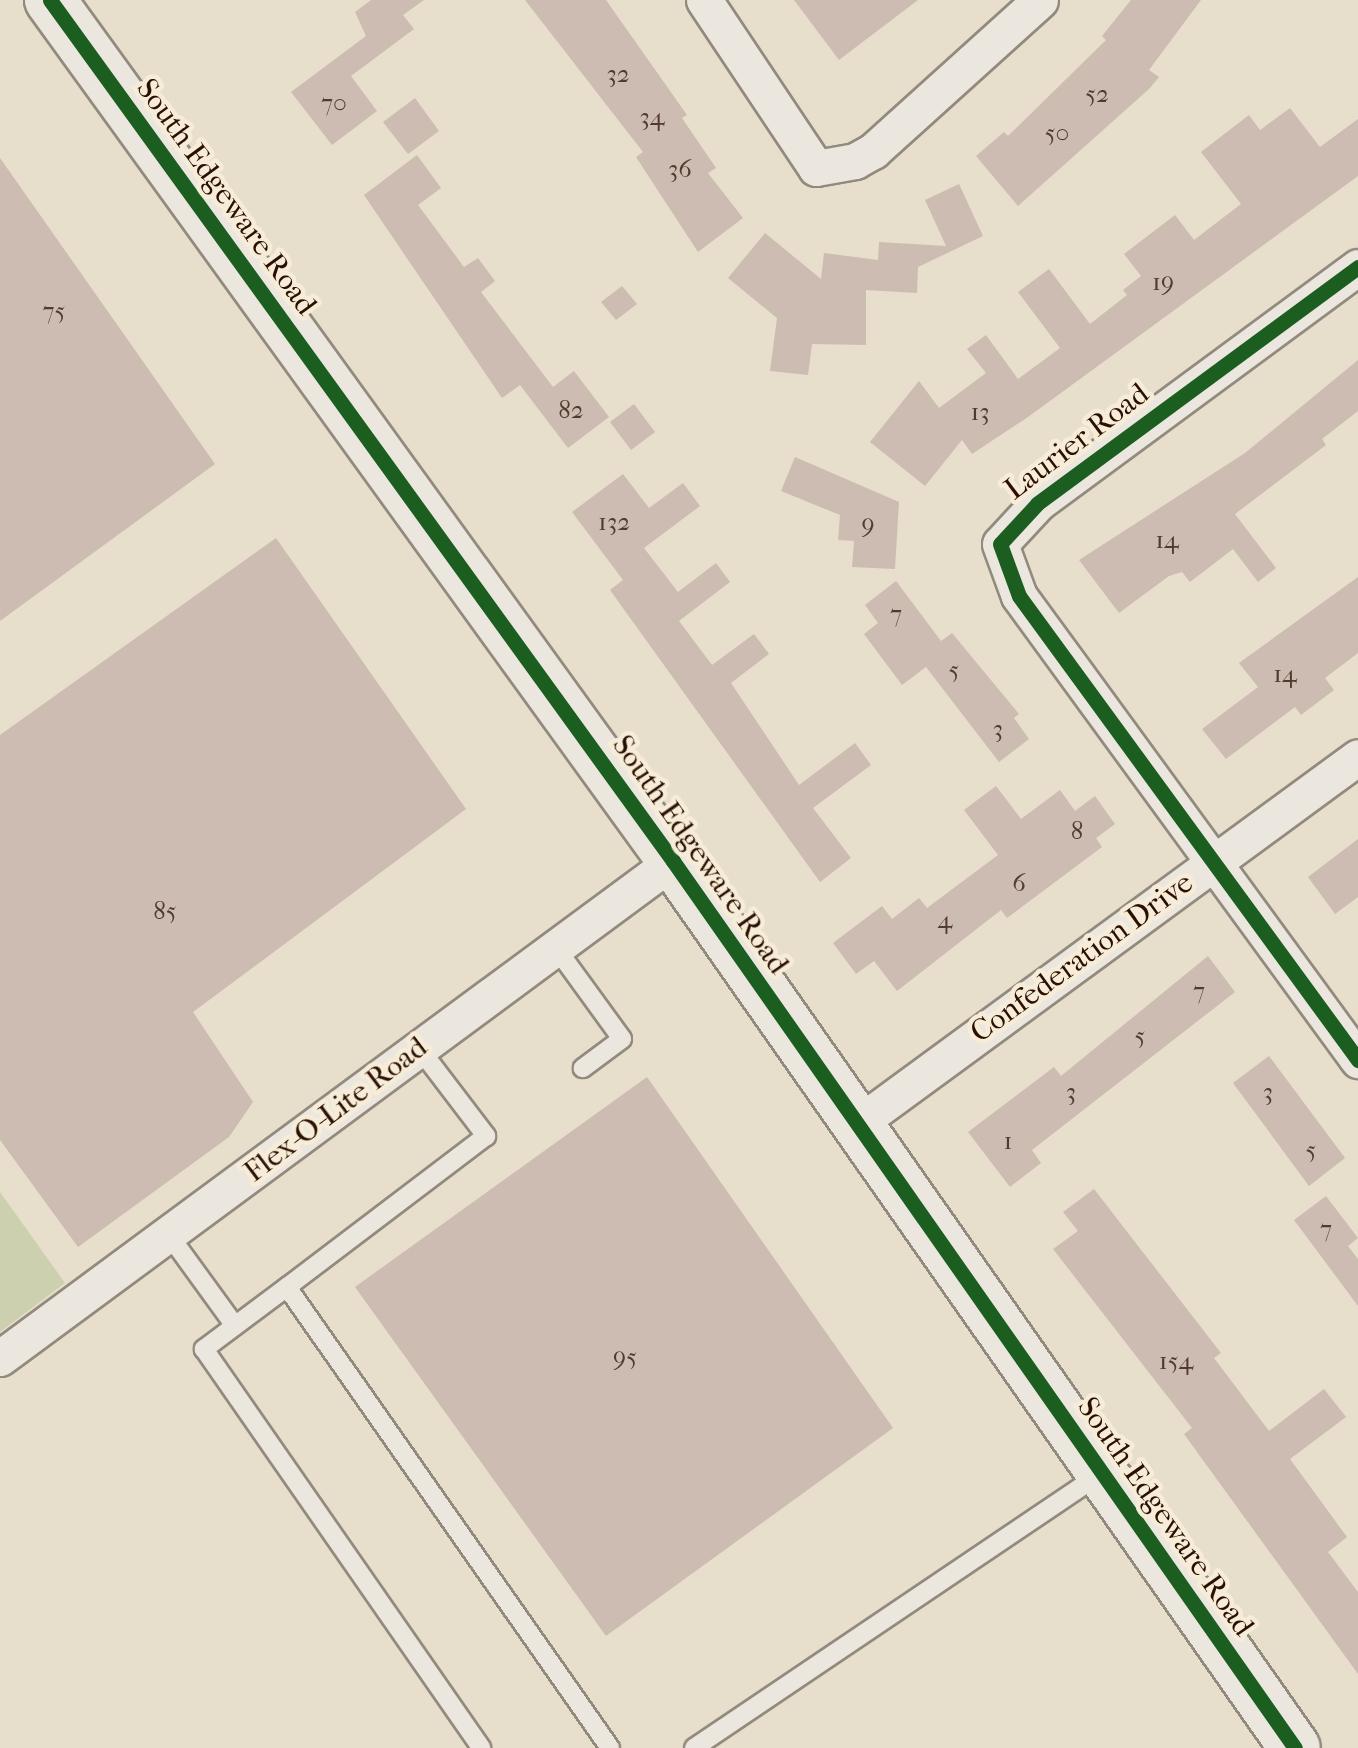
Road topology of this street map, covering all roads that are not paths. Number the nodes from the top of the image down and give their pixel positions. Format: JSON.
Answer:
{"nodes":[{"id":1,"x":50,"y":0,"type":"edge"},
{"id":2,"x":704,"y":0,"type":"edge"},
{"id":3,"x":1040,"y":0,"type":"edge"},
{"id":4,"x":1358,"y":267,"type":"edge"},
{"id":5,"x":1358,"y":757,"type":"edge"},
{"id":6,"x":673,"y":861,"type":"junction"},
{"id":7,"x":1213,"y":863,"type":"junction"},
{"id":8,"x":556,"y":948,"type":"junction"},
{"id":9,"x":419,"y":1048,"type":"junction"},
{"id":10,"x":1358,"y":1060,"type":"edge"},
{"id":11,"x":583,"y":1068,"type":"dead end"},
{"id":12,"x":856,"y":1125,"type":"junction"},
{"id":13,"x":169,"y":1235,"type":"junction"},
{"id":14,"x":287,"y":1287,"type":"junction"},
{"id":15,"x":236,"y":1326,"type":"junction"},
{"id":16,"x":0,"y":1358,"type":"edge"},
{"id":17,"x":1100,"y":1474,"type":"junction"},
{"id":18,"x":482,"y":1748,"type":"edge"},
{"id":19,"x":610,"y":1748,"type":"edge"},
{"id":20,"x":694,"y":1748,"type":"edge"},
{"id":21,"x":1295,"y":1748,"type":"edge"}],
"edges":[{"from":1,"to":6,"type":"main road","name":"South Edgeware Road"},
{"from":2,"to":3,"type":"street"},
{"from":4,"to":7,"type":"street","name":"Laurier Road"},
{"from":5,"to":7,"type":"street","name":"Confederation Drive"},
{"from":6,"to":8,"type":"street","name":"Flex-O-Lite Road"},
{"from":6,"to":12,"type":"main road","name":"South Edgeware Road"},
{"from":7,"to":10,"type":"street"},
{"from":7,"to":12,"type":"street","name":"Confederation Drive"},
{"from":8,"to":9,"type":"street","name":"Flex-O-Lite Road"},
{"from":8,"to":11,"type":"lane"},
{"from":9,"to":13,"type":"street","name":"Flex-O-Lite Road"},
{"from":9,"to":14,"type":"lane"},
{"from":12,"to":17,"type":"main road","name":"South Edgeware Road"},
{"from":13,"to":15,"type":"lane"},
{"from":13,"to":16,"type":"street","name":"Flex-O-Lite Road"},
{"from":14,"to":15,"type":"lane"},
{"from":14,"to":19,"type":"lane"},
{"from":15,"to":18,"type":"lane"},
{"from":17,"to":20,"type":"lane"},
{"from":17,"to":21,"type":"main road","name":"South Edgeware Road"}]}
